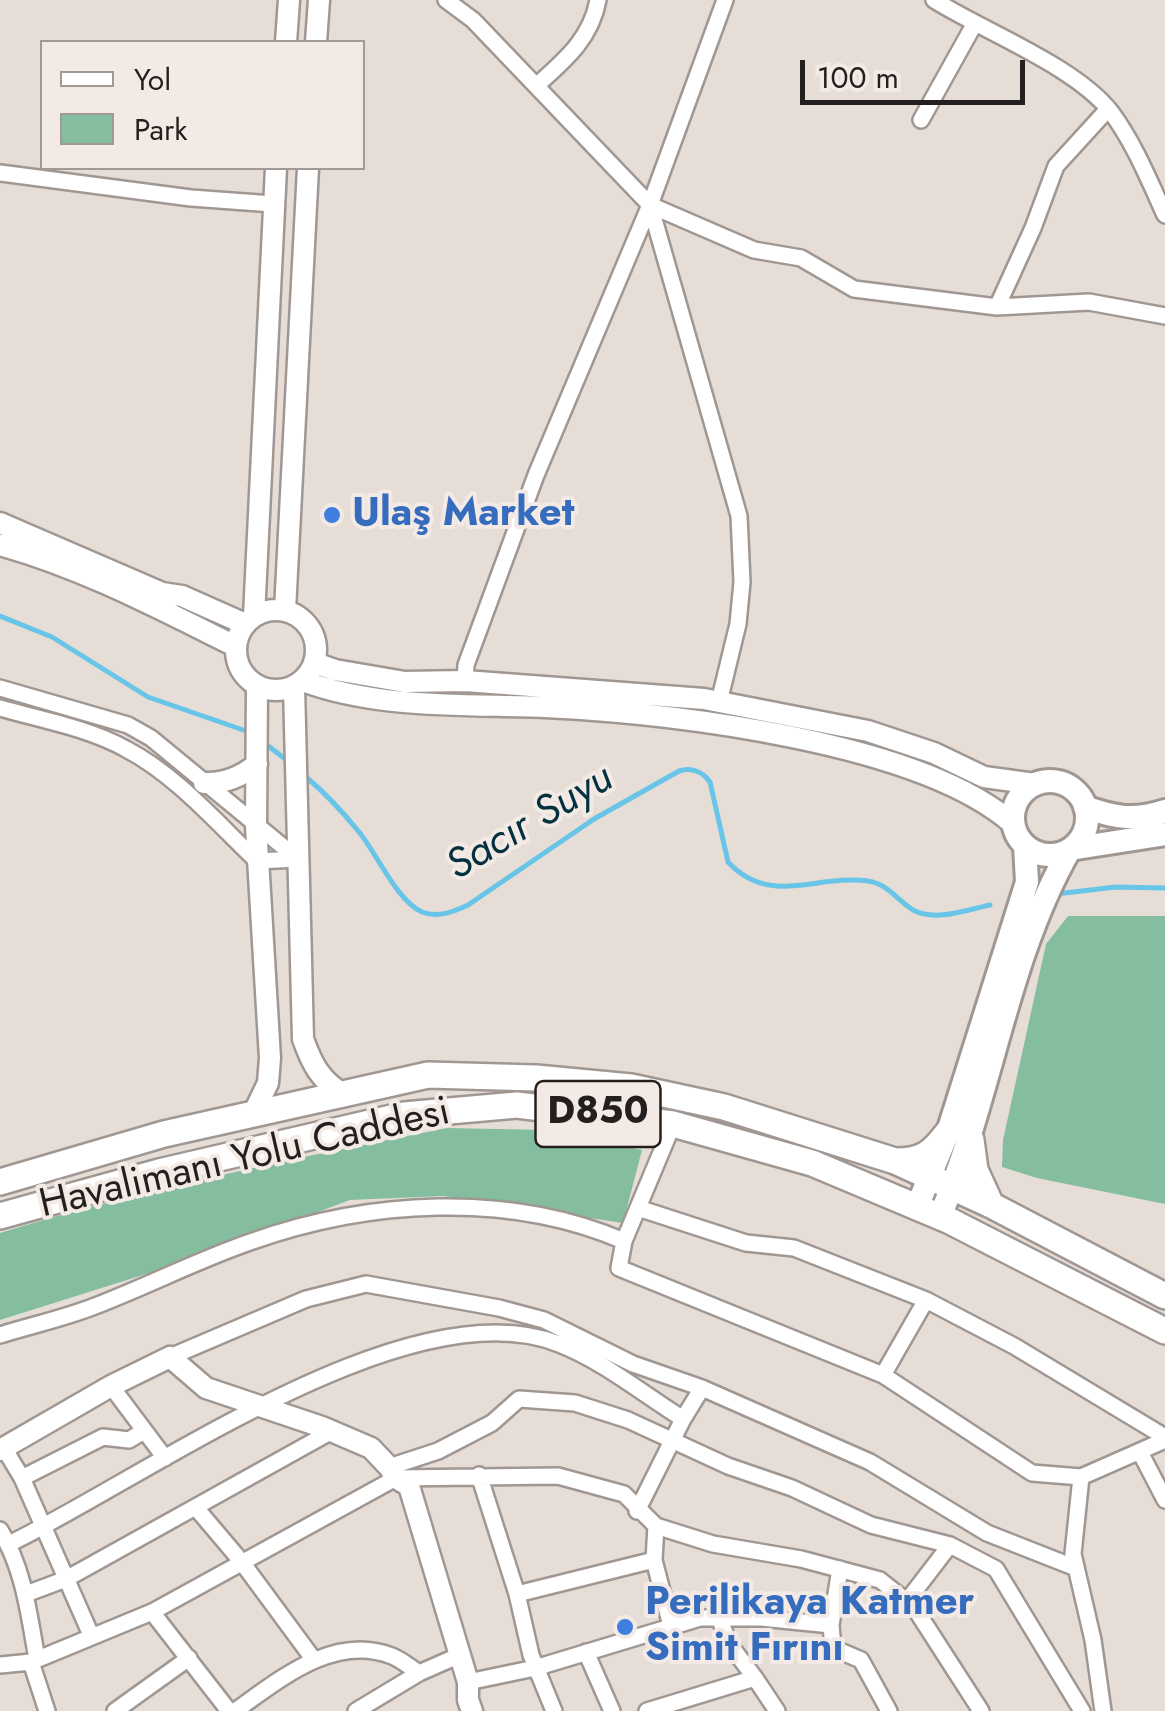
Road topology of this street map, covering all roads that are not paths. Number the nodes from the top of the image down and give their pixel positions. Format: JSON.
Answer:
{"nodes":[{"id":1,"x":289,"y":0,"type":"edge"},
{"id":2,"x":319,"y":0,"type":"edge"},
{"id":3,"x":446,"y":0,"type":"edge"},
{"id":4,"x":598,"y":0,"type":"edge"},
{"id":5,"x":725,"y":0,"type":"edge"},
{"id":6,"x":934,"y":0,"type":"edge"},
{"id":7,"x":975,"y":23,"type":"junction"},
{"id":8,"x":286,"y":40,"type":"edge"},
{"id":9,"x":316,"y":40,"type":"edge"},
{"id":10,"x":536,"y":86,"type":"junction"},
{"id":11,"x":1108,"y":109,"type":"junction"},
{"id":12,"x":921,"y":120,"type":"dead end"},
{"id":13,"x":276,"y":170,"type":"edge"},
{"id":14,"x":308,"y":170,"type":"edge"},
{"id":15,"x":0,"y":172,"type":"edge"},
{"id":16,"x":273,"y":204,"type":"junction"},
{"id":17,"x":650,"y":205,"type":"junction"},
{"id":18,"x":1165,"y":216,"type":"edge"},
{"id":19,"x":996,"y":307,"type":"junction"},
{"id":20,"x":1165,"y":316,"type":"edge"},
{"id":21,"x":0,"y":523,"type":"edge"},
{"id":22,"x":0,"y":545,"type":"edge"},
{"id":23,"x":286,"y":610,"type":"junction"},
{"id":24,"x":250,"y":620,"type":"junction"},
{"id":25,"x":235,"y":646,"type":"junction"},
{"id":26,"x":304,"y":677,"type":"junction"},
{"id":27,"x":465,"y":681,"type":"junction"},
{"id":28,"x":257,"y":686,"type":"junction"},
{"id":29,"x":0,"y":688,"type":"edge"},
{"id":30,"x":719,"y":702,"type":"junction"},
{"id":31,"x":0,"y":708,"type":"edge"},
{"id":32,"x":257,"y":764,"type":"junction"},
{"id":33,"x":204,"y":783,"type":"junction"},
{"id":34,"x":1036,"y":784,"type":"junction"},
{"id":35,"x":1085,"y":806,"type":"junction"},
{"id":36,"x":1165,"y":811,"type":"edge"},
{"id":37,"x":1013,"y":824,"type":"junction"},
{"id":38,"x":256,"y":826,"type":"junction"},
{"id":39,"x":1165,"y":834,"type":"edge"},
{"id":40,"x":1025,"y":846,"type":"junction"},
{"id":41,"x":1070,"y":849,"type":"junction"},
{"id":42,"x":298,"y":859,"type":"junction"},
{"id":43,"x":257,"y":861,"type":"junction"},
{"id":44,"x":343,"y":1094,"type":"junction"},
{"id":45,"x":253,"y":1114,"type":"junction"},
{"id":46,"x":673,"y":1124,"type":"junction"},
{"id":47,"x":959,"y":1136,"type":"junction"},
{"id":48,"x":895,"y":1161,"type":"junction"},
{"id":49,"x":0,"y":1182,"type":"edge"},
{"id":50,"x":941,"y":1182,"type":"junction"},
{"id":51,"x":990,"y":1205,"type":"junction"},
{"id":52,"x":638,"y":1208,"type":"junction"},
{"id":53,"x":928,"y":1212,"type":"junction"},
{"id":54,"x":0,"y":1216,"type":"edge"},
{"id":55,"x":624,"y":1241,"type":"junction"},
{"id":56,"x":1165,"y":1296,"type":"edge"},
{"id":57,"x":926,"y":1300,"type":"junction"},
{"id":58,"x":499,"y":1308,"type":"junction"},
{"id":59,"x":1165,"y":1331,"type":"edge"},
{"id":60,"x":498,"y":1333,"type":"junction"},
{"id":61,"x":0,"y":1334,"type":"edge"},
{"id":62,"x":170,"y":1357,"type":"junction"},
{"id":63,"x":883,"y":1375,"type":"junction"},
{"id":64,"x":111,"y":1386,"type":"junction"},
{"id":65,"x":702,"y":1388,"type":"junction"},
{"id":66,"x":257,"y":1405,"type":"junction"},
{"id":67,"x":682,"y":1419,"type":"junction"},
{"id":68,"x":144,"y":1431,"type":"junction"},
{"id":69,"x":332,"y":1431,"type":"junction"},
{"id":70,"x":673,"y":1439,"type":"junction"},
{"id":71,"x":1165,"y":1439,"type":"edge"},
{"id":72,"x":2,"y":1449,"type":"edge"},
{"id":73,"x":1140,"y":1452,"type":"junction"},
{"id":74,"x":165,"y":1458,"type":"junction"},
{"id":75,"x":392,"y":1473,"type":"junction"},
{"id":76,"x":479,"y":1474,"type":"junction"},
{"id":77,"x":1082,"y":1476,"type":"junction"},
{"id":78,"x":22,"y":1478,"type":"junction"},
{"id":79,"x":1165,"y":1500,"type":"edge"},
{"id":80,"x":197,"y":1509,"type":"junction"},
{"id":81,"x":637,"y":1511,"type":"junction"},
{"id":82,"x":656,"y":1526,"type":"junction"},
{"id":83,"x":42,"y":1528,"type":"junction"},
{"id":84,"x":4,"y":1537,"type":"edge"},
{"id":85,"x":950,"y":1545,"type":"junction"},
{"id":86,"x":654,"y":1560,"type":"junction"},
{"id":87,"x":241,"y":1562,"type":"junction"},
{"id":88,"x":1076,"y":1568,"type":"junction"},
{"id":89,"x":840,"y":1569,"type":"junction"},
{"id":90,"x":66,"y":1579,"type":"junction"},
{"id":91,"x":26,"y":1594,"type":"junction"},
{"id":92,"x":517,"y":1594,"type":"junction"},
{"id":93,"x":907,"y":1602,"type":"junction"},
{"id":94,"x":152,"y":1612,"type":"junction"},
{"id":95,"x":720,"y":1618,"type":"junction"},
{"id":96,"x":831,"y":1625,"type":"junction"},
{"id":97,"x":671,"y":1626,"type":"junction"},
{"id":98,"x":91,"y":1635,"type":"junction"},
{"id":99,"x":586,"y":1652,"type":"junction"},
{"id":100,"x":460,"y":1656,"type":"junction"},
{"id":101,"x":189,"y":1658,"type":"junction"},
{"id":102,"x":34,"y":1660,"type":"junction"},
{"id":103,"x":314,"y":1660,"type":"junction"},
{"id":104,"x":0,"y":1665,"type":"edge"},
{"id":105,"x":535,"y":1668,"type":"junction"},
{"id":106,"x":420,"y":1673,"type":"junction"},
{"id":107,"x":755,"y":1678,"type":"junction"},
{"id":108,"x":468,"y":1682,"type":"junction"},
{"id":109,"x":671,"y":1706,"type":"edge"},
{"id":110,"x":238,"y":1710,"type":"edge"},
{"id":111,"x":47,"y":1711,"type":"edge"},
{"id":112,"x":115,"y":1711,"type":"edge"},
{"id":113,"x":356,"y":1711,"type":"edge"},
{"id":114,"x":472,"y":1711,"type":"edge"},
{"id":115,"x":554,"y":1711,"type":"edge"},
{"id":116,"x":612,"y":1711,"type":"edge"},
{"id":117,"x":647,"y":1711,"type":"edge"},
{"id":118,"x":777,"y":1711,"type":"edge"},
{"id":119,"x":889,"y":1711,"type":"edge"},
{"id":120,"x":982,"y":1711,"type":"edge"},
{"id":121,"x":1082,"y":1711,"type":"edge"},
{"id":122,"x":1103,"y":1711,"type":"edge"}],
"edges":[{"from":1,"to":8,"type":"street"},
{"from":2,"to":9,"type":"street"},
{"from":3,"to":10,"type":"street"},
{"from":4,"to":10,"type":"street"},
{"from":5,"to":17,"type":"street"},
{"from":6,"to":7,"type":"street"},
{"from":7,"to":11,"type":"street"},
{"from":7,"to":12,"type":"street"},
{"from":10,"to":17,"type":"street"},
{"from":11,"to":18,"type":"street"},
{"from":11,"to":19,"type":"street"},
{"from":13,"to":16,"type":"street"},
{"from":14,"to":23,"type":"street"},
{"from":15,"to":16,"type":"street"},
{"from":16,"to":24,"type":"street"},
{"from":17,"to":19,"type":"street"},
{"from":17,"to":27,"type":"street"},
{"from":17,"to":30,"type":"street"},
{"from":19,"to":20,"type":"street"},
{"from":21,"to":24,"type":"street"},
{"from":22,"to":25,"type":"street"},
{"from":23,"to":24,"type":"street"},
{"from":23,"to":26,"type":"street"},
{"from":24,"to":25,"type":"street"},
{"from":25,"to":28,"type":"street"},
{"from":26,"to":27,"type":"street"},
{"from":26,"to":28,"type":"street"},
{"from":26,"to":37,"type":"street"},
{"from":26,"to":42,"type":"street"},
{"from":27,"to":30,"type":"street"},
{"from":28,"to":32,"type":"street"},
{"from":29,"to":33,"type":"street"},
{"from":30,"to":34,"type":"street"},
{"from":31,"to":43,"type":"street"},
{"from":32,"to":33,"type":"street"},
{"from":32,"to":38,"type":"street"},
{"from":33,"to":38,"type":"street"},
{"from":34,"to":35,"type":"main road"},
{"from":34,"to":37,"type":"main road"},
{"from":35,"to":36,"type":"main road"},
{"from":35,"to":41,"type":"main road"},
{"from":37,"to":40,"type":"main road"},
{"from":38,"to":42,"type":"street"},
{"from":38,"to":43,"type":"street"},
{"from":39,"to":41,"type":"main road"},
{"from":40,"to":41,"type":"main road"},
{"from":40,"to":47,"type":"main road"},
{"from":41,"to":47,"type":"main road"},
{"from":42,"to":43,"type":"street"},
{"from":42,"to":44,"type":"street"},
{"from":43,"to":45,"type":"street"},
{"from":44,"to":45,"type":"highway","name":"Havalimanı Yolu Caddesi","number":"D850"},
{"from":44,"to":48,"type":"highway","name":"Havalimanı Yolu Caddesi","number":"D850"},
{"from":45,"to":49,"type":"highway","name":"Havalimanı Yolu Caddesi","number":"D850"},
{"from":46,"to":52,"type":"street"},
{"from":46,"to":53,"type":"highway","name":"Havalimanı Yolu Caddesi","number":"D850"},
{"from":46,"to":54,"type":"highway","name":"Havalimanı Yolu Caddesi","number":"D850"},
{"from":47,"to":48,"type":"highway"},
{"from":47,"to":50,"type":"main road"},
{"from":47,"to":51,"type":"highway"},
{"from":48,"to":50,"type":"highway","name":"Havalimanı Yolu Caddesi","number":"D850"},
{"from":50,"to":51,"type":"highway","name":"Havalimanı Yolu Caddesi","number":"D850"},
{"from":50,"to":53,"type":"main road"},
{"from":51,"to":56,"type":"highway","name":"Havalimanı Yolu Caddesi","number":"D850"},
{"from":52,"to":55,"type":"street"},
{"from":52,"to":57,"type":"street"},
{"from":53,"to":59,"type":"highway","name":"Havalimanı Yolu Caddesi","number":"D850"},
{"from":55,"to":61,"type":"street"},
{"from":55,"to":63,"type":"street"},
{"from":57,"to":63,"type":"street"},
{"from":57,"to":71,"type":"street"},
{"from":58,"to":60,"type":"street"},
{"from":58,"to":62,"type":"street"},
{"from":58,"to":65,"type":"street"},
{"from":60,"to":66,"type":"street"},
{"from":60,"to":67,"type":"street"},
{"from":62,"to":64,"type":"street"},
{"from":62,"to":66,"type":"street"},
{"from":63,"to":77,"type":"street"},
{"from":64,"to":68,"type":"street"},
{"from":64,"to":72,"type":"street"},
{"from":65,"to":67,"type":"street"},
{"from":65,"to":88,"type":"street"},
{"from":66,"to":69,"type":"street"},
{"from":66,"to":74,"type":"street"},
{"from":67,"to":70,"type":"street"},
{"from":68,"to":74,"type":"street"},
{"from":68,"to":78,"type":"street"},
{"from":69,"to":75,"type":"street"},
{"from":69,"to":80,"type":"street"},
{"from":70,"to":75,"type":"street"},
{"from":70,"to":81,"type":"street"},
{"from":70,"to":85,"type":"street"},
{"from":71,"to":73,"type":"street"},
{"from":72,"to":78,"type":"street"},
{"from":73,"to":77,"type":"street"},
{"from":73,"to":79,"type":"street"},
{"from":74,"to":83,"type":"street"},
{"from":75,"to":76,"type":"street"},
{"from":75,"to":87,"type":"street"},
{"from":75,"to":100,"type":"street"},
{"from":76,"to":81,"type":"street"},
{"from":76,"to":92,"type":"street"},
{"from":77,"to":88,"type":"street"},
{"from":78,"to":83,"type":"street"},
{"from":80,"to":87,"type":"street"},
{"from":80,"to":90,"type":"street"},
{"from":81,"to":82,"type":"street"},
{"from":82,"to":86,"type":"street"},
{"from":82,"to":89,"type":"street"},
{"from":83,"to":84,"type":"street"},
{"from":83,"to":90,"type":"street"},
{"from":84,"to":91,"type":"street"},
{"from":85,"to":93,"type":"street"},
{"from":85,"to":121,"type":"street"},
{"from":86,"to":92,"type":"street"},
{"from":86,"to":97,"type":"street"},
{"from":87,"to":94,"type":"street"},
{"from":87,"to":103,"type":"street"},
{"from":88,"to":122,"type":"street"},
{"from":89,"to":93,"type":"street"},
{"from":89,"to":96,"type":"street"},
{"from":90,"to":91,"type":"street"},
{"from":90,"to":98,"type":"street"},
{"from":91,"to":102,"type":"street"},
{"from":92,"to":105,"type":"street"},
{"from":93,"to":120,"type":"street"},
{"from":94,"to":98,"type":"street"},
{"from":94,"to":101,"type":"street"},
{"from":95,"to":96,"type":"street"},
{"from":95,"to":97,"type":"street"},
{"from":95,"to":107,"type":"street"},
{"from":96,"to":119,"type":"street"},
{"from":97,"to":99,"type":"street"},
{"from":98,"to":102,"type":"street"},
{"from":99,"to":105,"type":"street"},
{"from":99,"to":116,"type":"street"},
{"from":100,"to":106,"type":"street"},
{"from":100,"to":108,"type":"street"},
{"from":101,"to":110,"type":"street"},
{"from":101,"to":112,"type":"street"},
{"from":102,"to":104,"type":"street"},
{"from":102,"to":111,"type":"street"},
{"from":103,"to":106,"type":"street"},
{"from":103,"to":110,"type":"street"},
{"from":105,"to":108,"type":"street"},
{"from":105,"to":115,"type":"street"},
{"from":106,"to":113,"type":"street"},
{"from":107,"to":109,"type":"street"},
{"from":107,"to":118,"type":"street"},
{"from":108,"to":114,"type":"street"},
{"from":109,"to":117,"type":"street"}]}
